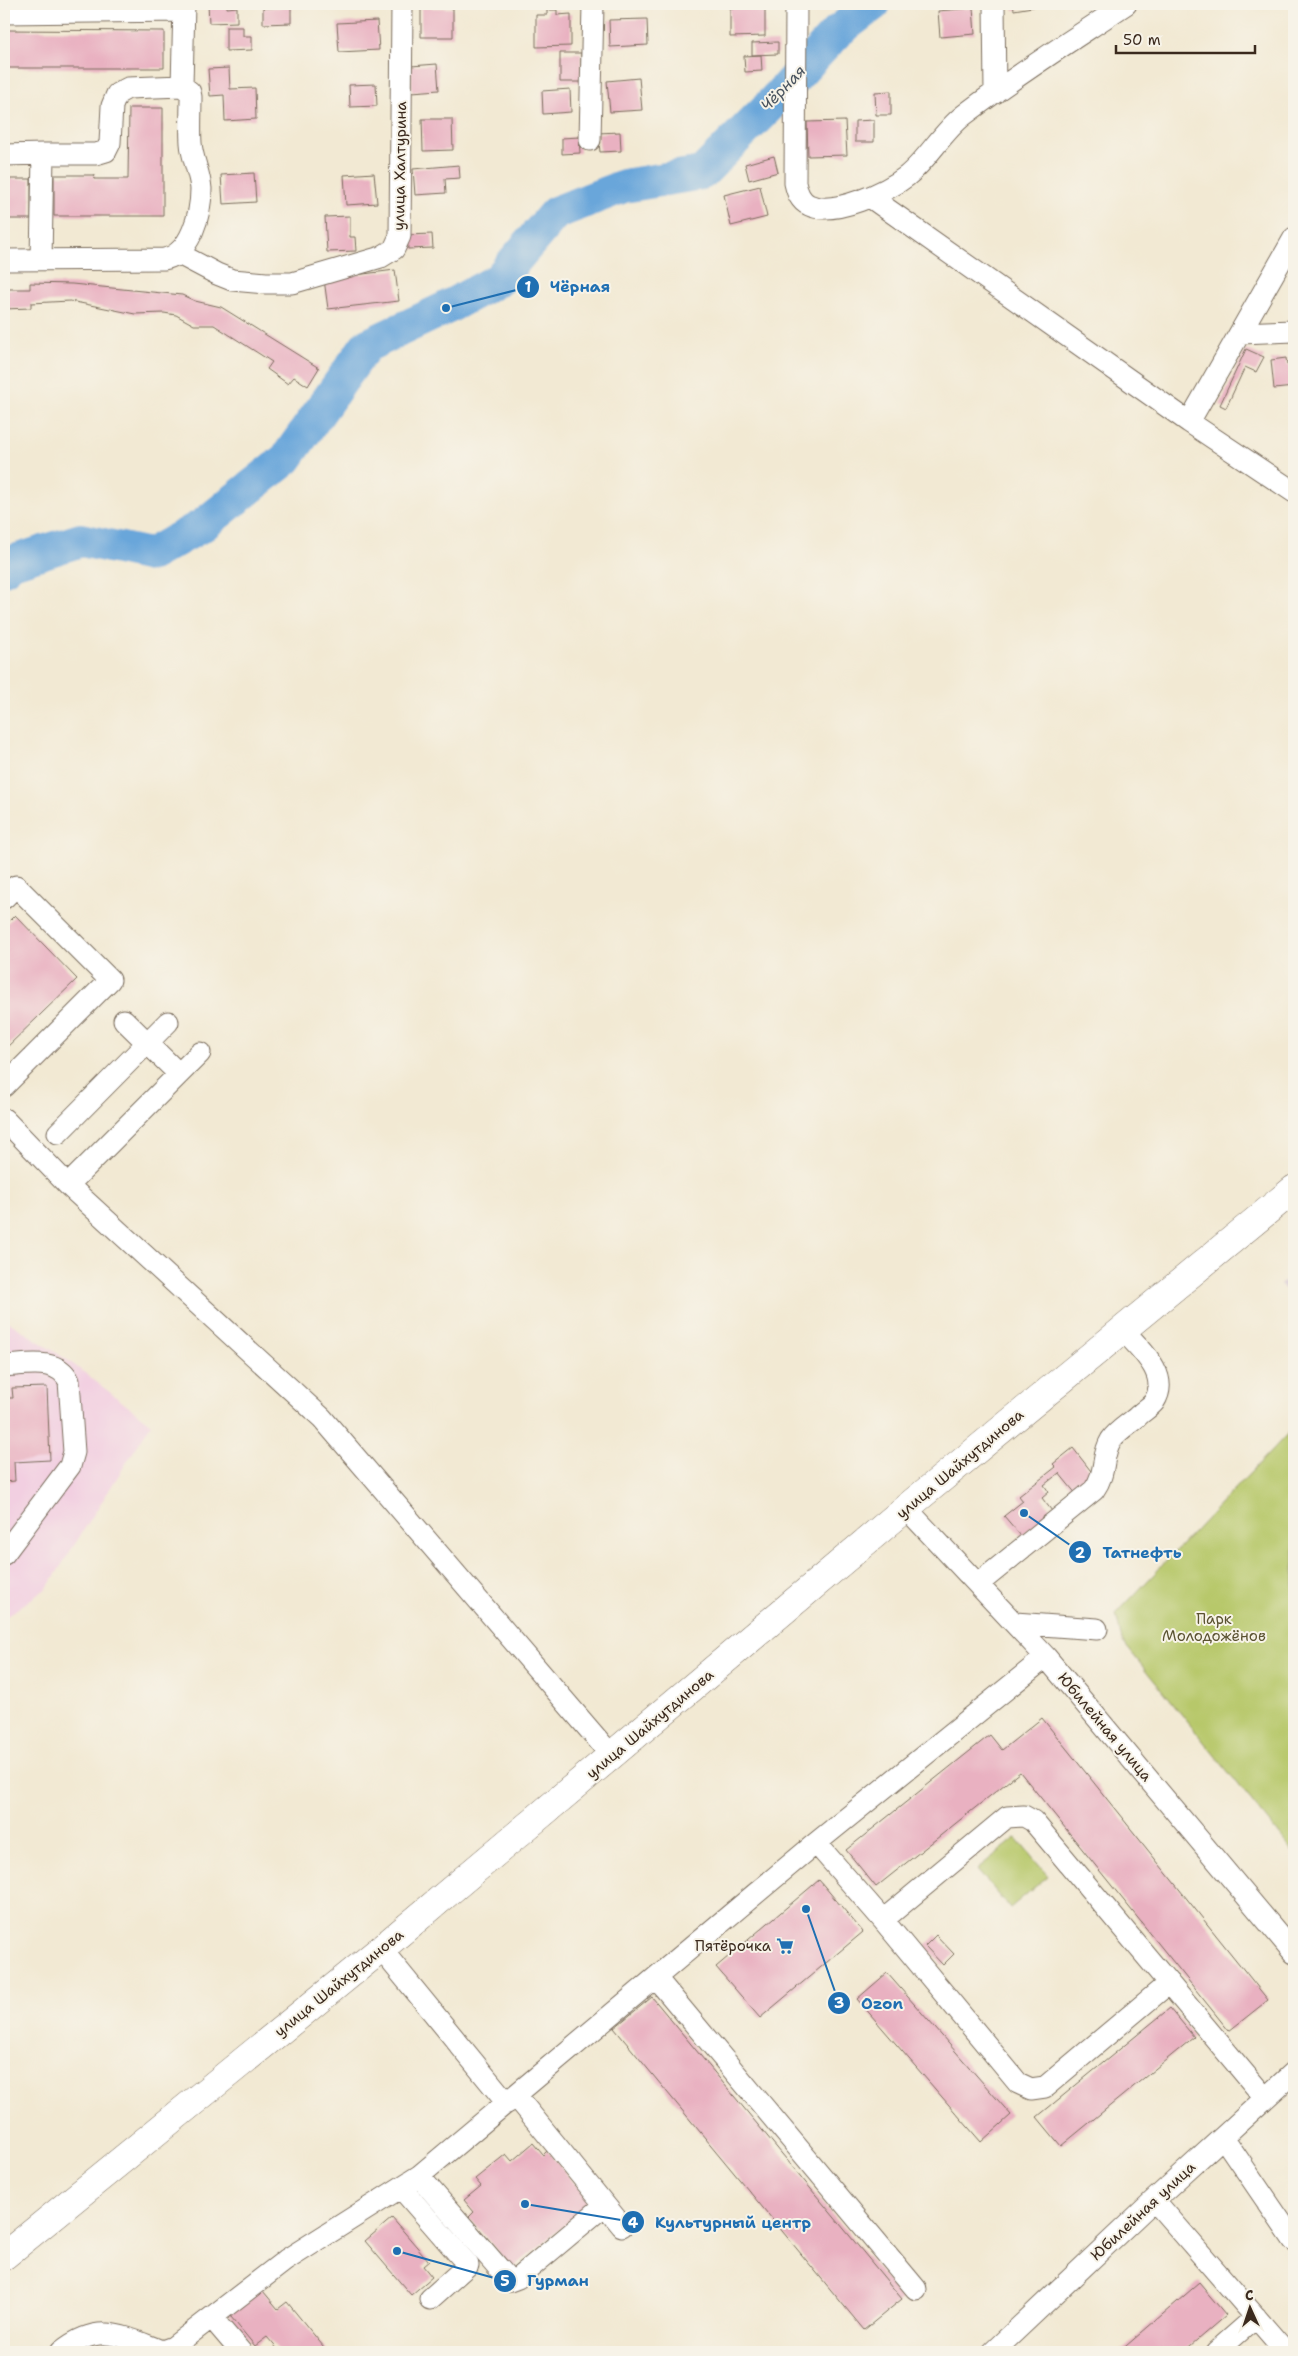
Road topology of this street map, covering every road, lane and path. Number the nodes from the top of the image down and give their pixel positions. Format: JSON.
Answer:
{"nodes":[{"id":1,"x":402,"y":4,"type":"edge"},
{"id":2,"x":593,"y":4,"type":"edge"},
{"id":3,"x":994,"y":4,"type":"edge"},
{"id":4,"x":1126,"y":4,"type":"edge"},
{"id":5,"x":796,"y":6,"type":"edge"},
{"id":6,"x":108,"y":8,"type":"edge"},
{"id":7,"x":184,"y":8,"type":"edge"},
{"id":8,"x":4,"y":13,"type":"edge"},
{"id":9,"x":182,"y":86,"type":"junction"},
{"id":10,"x":995,"y":93,"type":"junction"},
{"id":11,"x":590,"y":140,"type":"dead end"},
{"id":12,"x":43,"y":154,"type":"junction"},
{"id":13,"x":4,"y":155,"type":"edge"},
{"id":14,"x":870,"y":197,"type":"junction"},
{"id":15,"x":1294,"y":238,"type":"edge"},
{"id":16,"x":171,"y":256,"type":"junction"},
{"id":17,"x":4,"y":260,"type":"edge"},
{"id":18,"x":41,"y":260,"type":"junction"},
{"id":19,"x":1294,"y":332,"type":"edge"},
{"id":20,"x":1241,"y":333,"type":"junction"},
{"id":21,"x":1189,"y":422,"type":"junction"},
{"id":22,"x":1294,"y":492,"type":"edge"},
{"id":23,"x":15,"y":887,"type":"edge"},
{"id":24,"x":124,"y":1020,"type":"dead end"},
{"id":25,"x":168,"y":1022,"type":"dead end"},
{"id":26,"x":147,"y":1043,"type":"junction"},
{"id":27,"x":200,"y":1053,"type":"dead end"},
{"id":28,"x":179,"y":1074,"type":"junction"},
{"id":29,"x":4,"y":1086,"type":"edge"},
{"id":30,"x":4,"y":1119,"type":"edge"},
{"id":31,"x":58,"y":1133,"type":"dead end"},
{"id":32,"x":68,"y":1185,"type":"junction"},
{"id":33,"x":1294,"y":1189,"type":"edge"},
{"id":34,"x":1123,"y":1330,"type":"junction"},
{"id":35,"x":4,"y":1366,"type":"edge"},
{"id":36,"x":906,"y":1508,"type":"junction"},
{"id":37,"x":4,"y":1554,"type":"edge"},
{"id":38,"x":978,"y":1584,"type":"junction"},
{"id":39,"x":1015,"y":1623,"type":"junction"},
{"id":40,"x":1097,"y":1629,"type":"dead end"},
{"id":41,"x":1046,"y":1657,"type":"junction"},
{"id":42,"x":612,"y":1756,"type":"junction"},
{"id":43,"x":816,"y":1843,"type":"junction"},
{"id":44,"x":883,"y":1920,"type":"junction"},
{"id":45,"x":381,"y":1949,"type":"junction"},
{"id":46,"x":1294,"y":1953,"type":"edge"},
{"id":47,"x":656,"y":1978,"type":"junction"},
{"id":48,"x":1169,"y":1983,"type":"junction"},
{"id":49,"x":1294,"y":2072,"type":"edge"},
{"id":50,"x":1265,"y":2098,"type":"junction"},
{"id":51,"x":512,"y":2099,"type":"junction"},
{"id":52,"x":1223,"y":2137,"type":"junction"},
{"id":53,"x":419,"y":2176,"type":"junction"},
{"id":54,"x":402,"y":2189,"type":"junction"},
{"id":55,"x":1154,"y":2200,"type":"junction"},
{"id":56,"x":605,"y":2205,"type":"junction"},
{"id":57,"x":622,"y":2226,"type":"dead end"},
{"id":58,"x":1294,"y":2241,"type":"edge"},
{"id":59,"x":4,"y":2256,"type":"edge"},
{"id":60,"x":916,"y":2289,"type":"dead end"},
{"id":61,"x":430,"y":2299,"type":"dead end"},
{"id":62,"x":1256,"y":2317,"type":"junction"},
{"id":63,"x":212,"y":2318,"type":"junction"},
{"id":64,"x":175,"y":2350,"type":"edge"},
{"id":65,"x":61,"y":2352,"type":"edge"},
{"id":66,"x":241,"y":2352,"type":"edge"},
{"id":67,"x":992,"y":2352,"type":"edge"},
{"id":68,"x":1216,"y":2352,"type":"edge"},
{"id":69,"x":1286,"y":2352,"type":"edge"}],
"edges":[{"from":1,"to":16,"type":"street","name":"улица Халтурина"},
{"from":2,"to":11,"type":"street"},
{"from":3,"to":10,"type":"street"},
{"from":4,"to":10,"type":"street"},
{"from":5,"to":14,"type":"street"},
{"from":6,"to":7,"type":"street"},
{"from":6,"to":8,"type":"street"},
{"from":7,"to":9,"type":"street"},
{"from":9,"to":12,"type":"street"},
{"from":9,"to":16,"type":"street"},
{"from":10,"to":14,"type":"street"},
{"from":12,"to":13,"type":"street"},
{"from":12,"to":18,"type":"street"},
{"from":14,"to":21,"type":"street"},
{"from":15,"to":20,"type":"street"},
{"from":16,"to":18,"type":"street"},
{"from":17,"to":18,"type":"street"},
{"from":19,"to":20,"type":"street"},
{"from":20,"to":21,"type":"street"},
{"from":21,"to":22,"type":"street"},
{"from":23,"to":29,"type":"street"},
{"from":24,"to":26,"type":"street"},
{"from":25,"to":26,"type":"street"},
{"from":26,"to":28,"type":"street"},
{"from":26,"to":31,"type":"street"},
{"from":27,"to":28,"type":"street"},
{"from":28,"to":32,"type":"street"},
{"from":30,"to":32,"type":"street"},
{"from":32,"to":42,"type":"street"},
{"from":33,"to":34,"type":"main road","name":"улица Шайхутдинова"},
{"from":34,"to":36,"type":"main road","name":"улица Шайхутдинова"},
{"from":34,"to":38,"type":"street"},
{"from":35,"to":37,"type":"street"},
{"from":36,"to":38,"type":"street","name":"Юбилейная улица"},
{"from":36,"to":42,"type":"main road","name":"улица Шайхутдинова"},
{"from":38,"to":39,"type":"street","name":"Юбилейная улица"},
{"from":39,"to":40,"type":"street"},
{"from":39,"to":41,"type":"street","name":"Юбилейная улица"},
{"from":41,"to":43,"type":"street"},
{"from":41,"to":46,"type":"street","name":"Юбилейная улица"},
{"from":42,"to":45,"type":"main road","name":"улица Шайхутдинова"},
{"from":43,"to":44,"type":"street"},
{"from":43,"to":47,"type":"street"},
{"from":44,"to":48,"type":"street"},
{"from":44,"to":48,"type":"street"},
{"from":45,"to":51,"type":"street"},
{"from":45,"to":59,"type":"main road","name":"улица Шайхутдинова"},
{"from":47,"to":51,"type":"street"},
{"from":47,"to":60,"type":"street"},
{"from":48,"to":50,"type":"street"},
{"from":49,"to":50,"type":"street","name":"Юбилейная улица"},
{"from":50,"to":52,"type":"street","name":"Юбилейная улица"},
{"from":51,"to":53,"type":"street"},
{"from":51,"to":56,"type":"street"},
{"from":52,"to":55,"type":"street","name":"Юбилейная улица"},
{"from":52,"to":58,"type":"street"},
{"from":53,"to":54,"type":"street"},
{"from":53,"to":56,"type":"street"},
{"from":54,"to":61,"type":"street"},
{"from":54,"to":63,"type":"street"},
{"from":55,"to":62,"type":"street"},
{"from":55,"to":67,"type":"street","name":"Юбилейная улица"},
{"from":56,"to":57,"type":"street"},
{"from":62,"to":68,"type":"street"},
{"from":62,"to":69,"type":"street"},
{"from":63,"to":64,"type":"street"},
{"from":63,"to":66,"type":"street"},
{"from":64,"to":65,"type":"street"}]}
